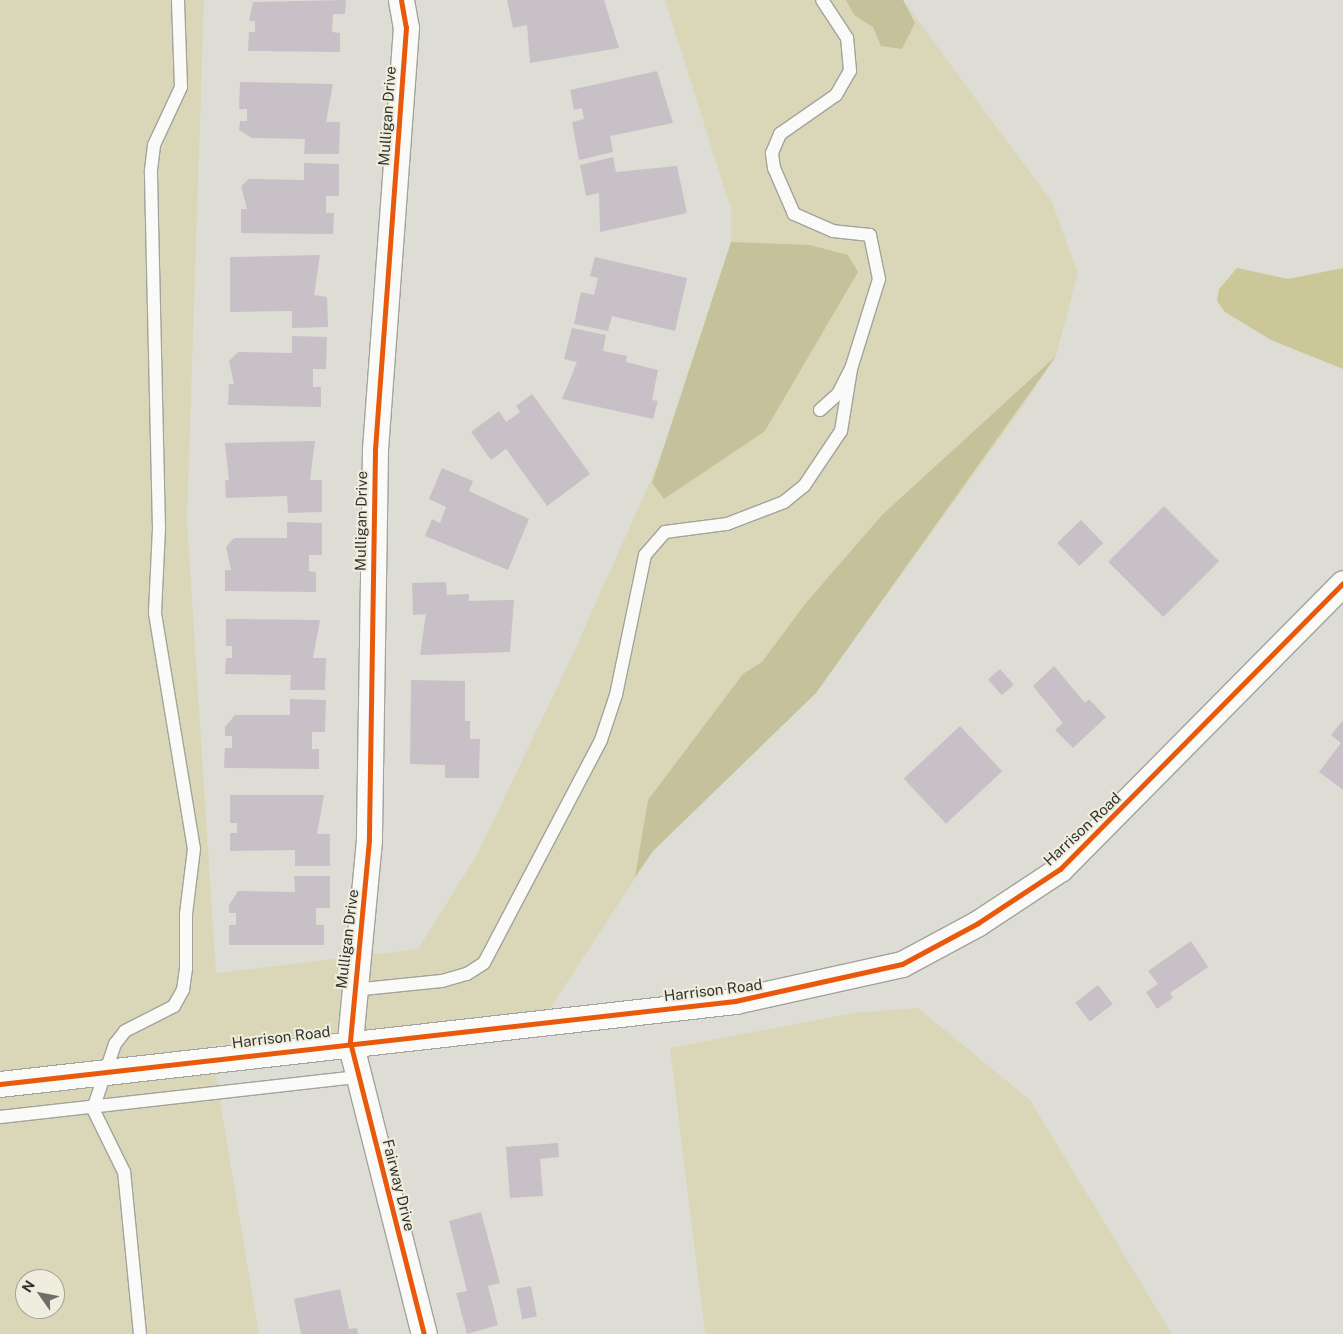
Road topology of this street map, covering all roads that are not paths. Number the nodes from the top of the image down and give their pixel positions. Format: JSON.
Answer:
{"nodes":[{"id":1,"x":178,"y":0,"type":"edge"},
{"id":2,"x":401,"y":0,"type":"edge"},
{"id":3,"x":822,"y":0,"type":"edge"},
{"id":4,"x":851,"y":370,"type":"junction"},
{"id":5,"x":820,"y":410,"type":"dead end"},
{"id":6,"x":1343,"y":583,"type":"edge"},
{"id":7,"x":353,"y":990,"type":"junction"},
{"id":8,"x":350,"y":1042,"type":"junction"},
{"id":9,"x":104,"y":1070,"type":"junction"},
{"id":10,"x":359,"y":1077,"type":"junction"},
{"id":11,"x":0,"y":1084,"type":"edge"},
{"id":12,"x":93,"y":1109,"type":"junction"},
{"id":13,"x":0,"y":1116,"type":"edge"},
{"id":14,"x":140,"y":1334,"type":"edge"},
{"id":15,"x":424,"y":1334,"type":"edge"}],
"edges":[{"from":1,"to":9,"type":"lane"},
{"from":2,"to":7,"type":"street","name":"Mulligan Drive"},
{"from":3,"to":4,"type":"lane"},
{"from":4,"to":5,"type":"lane"},
{"from":4,"to":7,"type":"lane"},
{"from":6,"to":8,"type":"street","name":"Harrison Road"},
{"from":7,"to":8,"type":"street","name":"Mulligan Drive"},
{"from":8,"to":9,"type":"street","name":"Harrison Road"},
{"from":8,"to":10,"type":"street","name":"Fairway Drive"},
{"from":9,"to":11,"type":"street","name":"Harrison Road"},
{"from":9,"to":12,"type":"lane"},
{"from":10,"to":12,"type":"lane"},
{"from":10,"to":15,"type":"street","name":"Fairway Drive"},
{"from":12,"to":13,"type":"lane"},
{"from":12,"to":14,"type":"lane"}]}
